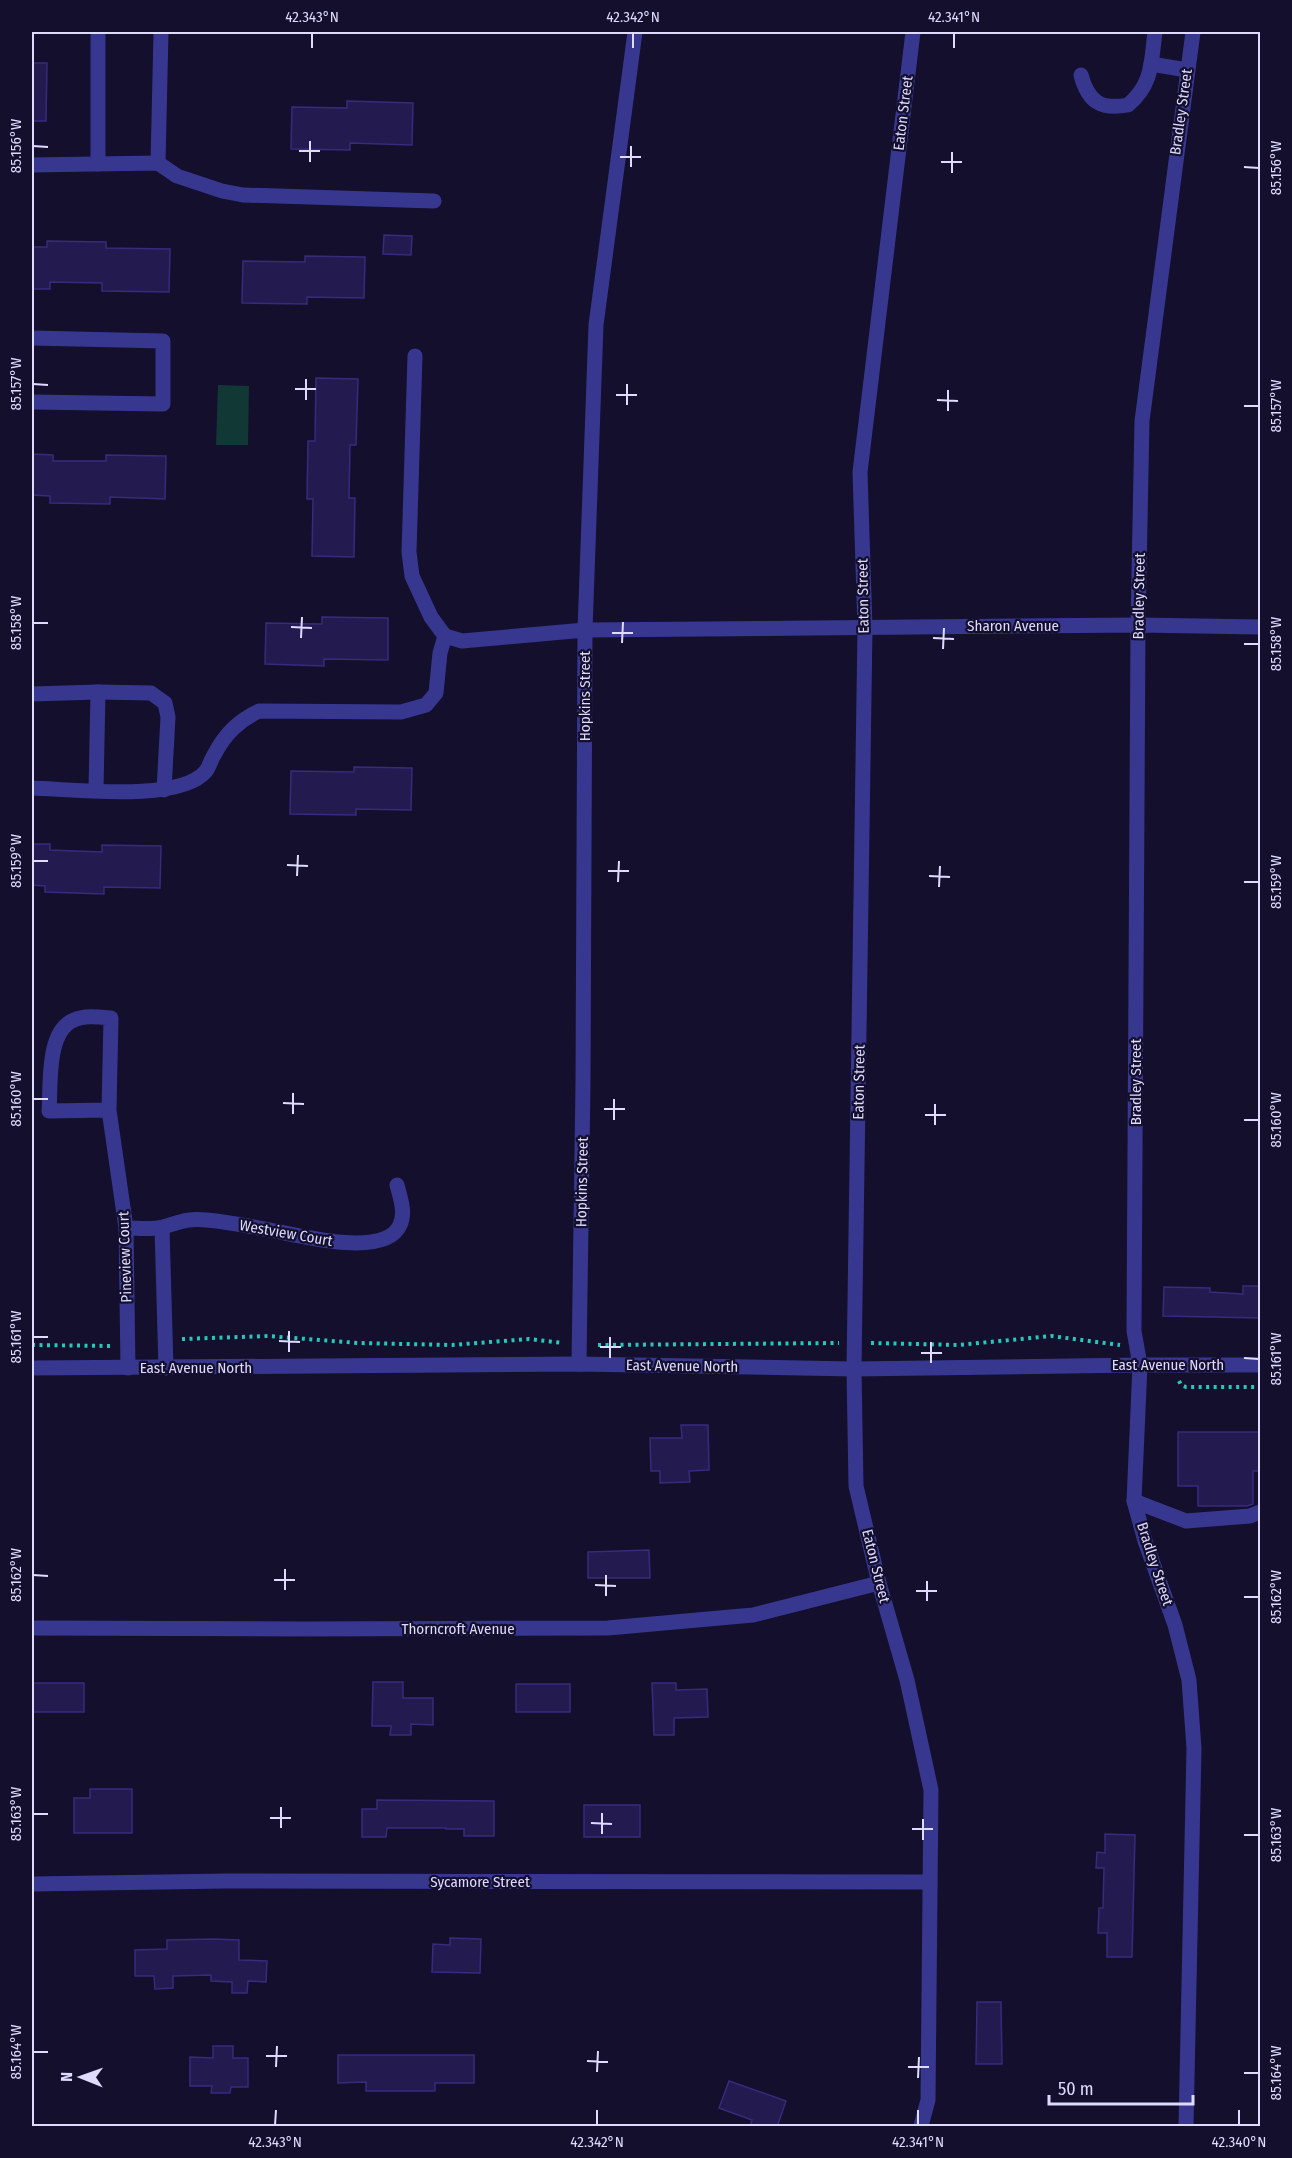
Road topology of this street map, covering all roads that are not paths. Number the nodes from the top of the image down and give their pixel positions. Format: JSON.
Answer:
{"nodes":[{"id":1,"x":98,"y":32,"type":"edge"},
{"id":2,"x":161,"y":32,"type":"edge"},
{"id":3,"x":634,"y":32,"type":"edge"},
{"id":4,"x":913,"y":32,"type":"edge"},
{"id":5,"x":1145,"y":32,"type":"edge"},
{"id":6,"x":1155,"y":32,"type":"edge"},
{"id":7,"x":1193,"y":32,"type":"edge"},
{"id":8,"x":1151,"y":64,"type":"junction"},
{"id":9,"x":1187,"y":70,"type":"junction"},
{"id":10,"x":1082,"y":75,"type":"dead end"},
{"id":11,"x":1106,"y":106,"type":"junction"},
{"id":12,"x":98,"y":164,"type":"junction"},
{"id":13,"x":158,"y":164,"type":"junction"},
{"id":14,"x":32,"y":165,"type":"edge"},
{"id":15,"x":434,"y":201,"type":"dead end"},
{"id":16,"x":32,"y":338,"type":"edge"},
{"id":17,"x":416,"y":356,"type":"dead end"},
{"id":18,"x":32,"y":402,"type":"edge"},
{"id":19,"x":1138,"y":626,"type":"junction"},
{"id":20,"x":1260,"y":627,"type":"edge"},
{"id":21,"x":865,"y":628,"type":"junction"},
{"id":22,"x":585,"y":630,"type":"junction"},
{"id":23,"x":445,"y":636,"type":"junction"},
{"id":24,"x":98,"y":692,"type":"junction"},
{"id":25,"x":32,"y":694,"type":"edge"},
{"id":26,"x":32,"y":788,"type":"edge"},
{"id":27,"x":96,"y":790,"type":"junction"},
{"id":28,"x":164,"y":790,"type":"junction"},
{"id":29,"x":109,"y":1110,"type":"junction"},
{"id":30,"x":397,"y":1185,"type":"dead end"},
{"id":31,"x":162,"y":1227,"type":"junction"},
{"id":32,"x":126,"y":1228,"type":"junction"},
{"id":33,"x":579,"y":1364,"type":"junction"},
{"id":34,"x":1140,"y":1365,"type":"junction"},
{"id":35,"x":1260,"y":1365,"type":"edge"},
{"id":36,"x":32,"y":1368,"type":"edge"},
{"id":37,"x":128,"y":1368,"type":"junction"},
{"id":38,"x":166,"y":1368,"type":"junction"},
{"id":39,"x":854,"y":1369,"type":"junction"},
{"id":40,"x":1134,"y":1501,"type":"junction"},
{"id":41,"x":1260,"y":1512,"type":"edge"},
{"id":42,"x":879,"y":1583,"type":"junction"},
{"id":43,"x":32,"y":1628,"type":"edge"},
{"id":44,"x":929,"y":1882,"type":"junction"},
{"id":45,"x":32,"y":1884,"type":"edge"},
{"id":46,"x":921,"y":2127,"type":"edge"},
{"id":47,"x":1186,"y":2127,"type":"edge"}],
"edges":[{"from":1,"to":12,"type":"street"},
{"from":2,"to":13,"type":"street"},
{"from":3,"to":22,"type":"street","name":"Hopkins Street"},
{"from":4,"to":21,"type":"street","name":"Eaton Street"},
{"from":5,"to":11,"type":"street"},
{"from":6,"to":8,"type":"street"},
{"from":7,"to":9,"type":"street","name":"Bradley Street"},
{"from":8,"to":9,"type":"street"},
{"from":8,"to":11,"type":"street"},
{"from":9,"to":19,"type":"street","name":"Bradley Street"},
{"from":10,"to":11,"type":"street"},
{"from":12,"to":13,"type":"street"},
{"from":12,"to":14,"type":"street"},
{"from":13,"to":15,"type":"street"},
{"from":16,"to":18,"type":"street"},
{"from":17,"to":23,"type":"street"},
{"from":19,"to":20,"type":"street","name":"Sharon Avenue"},
{"from":19,"to":21,"type":"street","name":"Sharon Avenue"},
{"from":19,"to":34,"type":"street","name":"Bradley Street"},
{"from":21,"to":22,"type":"street","name":"Sharon Avenue"},
{"from":21,"to":39,"type":"street","name":"Eaton Street"},
{"from":22,"to":23,"type":"street","name":"Sharon Avenue"},
{"from":22,"to":33,"type":"street","name":"Hopkins Street"},
{"from":23,"to":28,"type":"street"},
{"from":24,"to":25,"type":"street"},
{"from":24,"to":27,"type":"street"},
{"from":24,"to":28,"type":"street"},
{"from":26,"to":27,"type":"street"},
{"from":27,"to":28,"type":"street"},
{"from":29,"to":29,"type":"street","name":"Pineview Court"},
{"from":29,"to":32,"type":"street","name":"Pineview Court"},
{"from":30,"to":31,"type":"street","name":"Westview Court"},
{"from":31,"to":32,"type":"street","name":"Westview Court"},
{"from":31,"to":38,"type":"street"},
{"from":32,"to":37,"type":"street","name":"Pineview Court"},
{"from":33,"to":38,"type":"street","name":"East Avenue North"},
{"from":33,"to":39,"type":"street","name":"East Avenue North"},
{"from":34,"to":35,"type":"street","name":"East Avenue North"},
{"from":34,"to":39,"type":"street","name":"East Avenue North"},
{"from":34,"to":40,"type":"street","name":"Bradley Street"},
{"from":36,"to":37,"type":"street","name":"East Avenue North"},
{"from":37,"to":38,"type":"street","name":"East Avenue North"},
{"from":39,"to":42,"type":"street","name":"Eaton Street"},
{"from":40,"to":41,"type":"street"},
{"from":40,"to":47,"type":"street","name":"Bradley Street"},
{"from":42,"to":43,"type":"street","name":"Thorncroft Avenue"},
{"from":42,"to":44,"type":"street","name":"Eaton Street"},
{"from":44,"to":45,"type":"street","name":"Sycamore Street"},
{"from":44,"to":46,"type":"street","name":"Eaton Street"}]}
